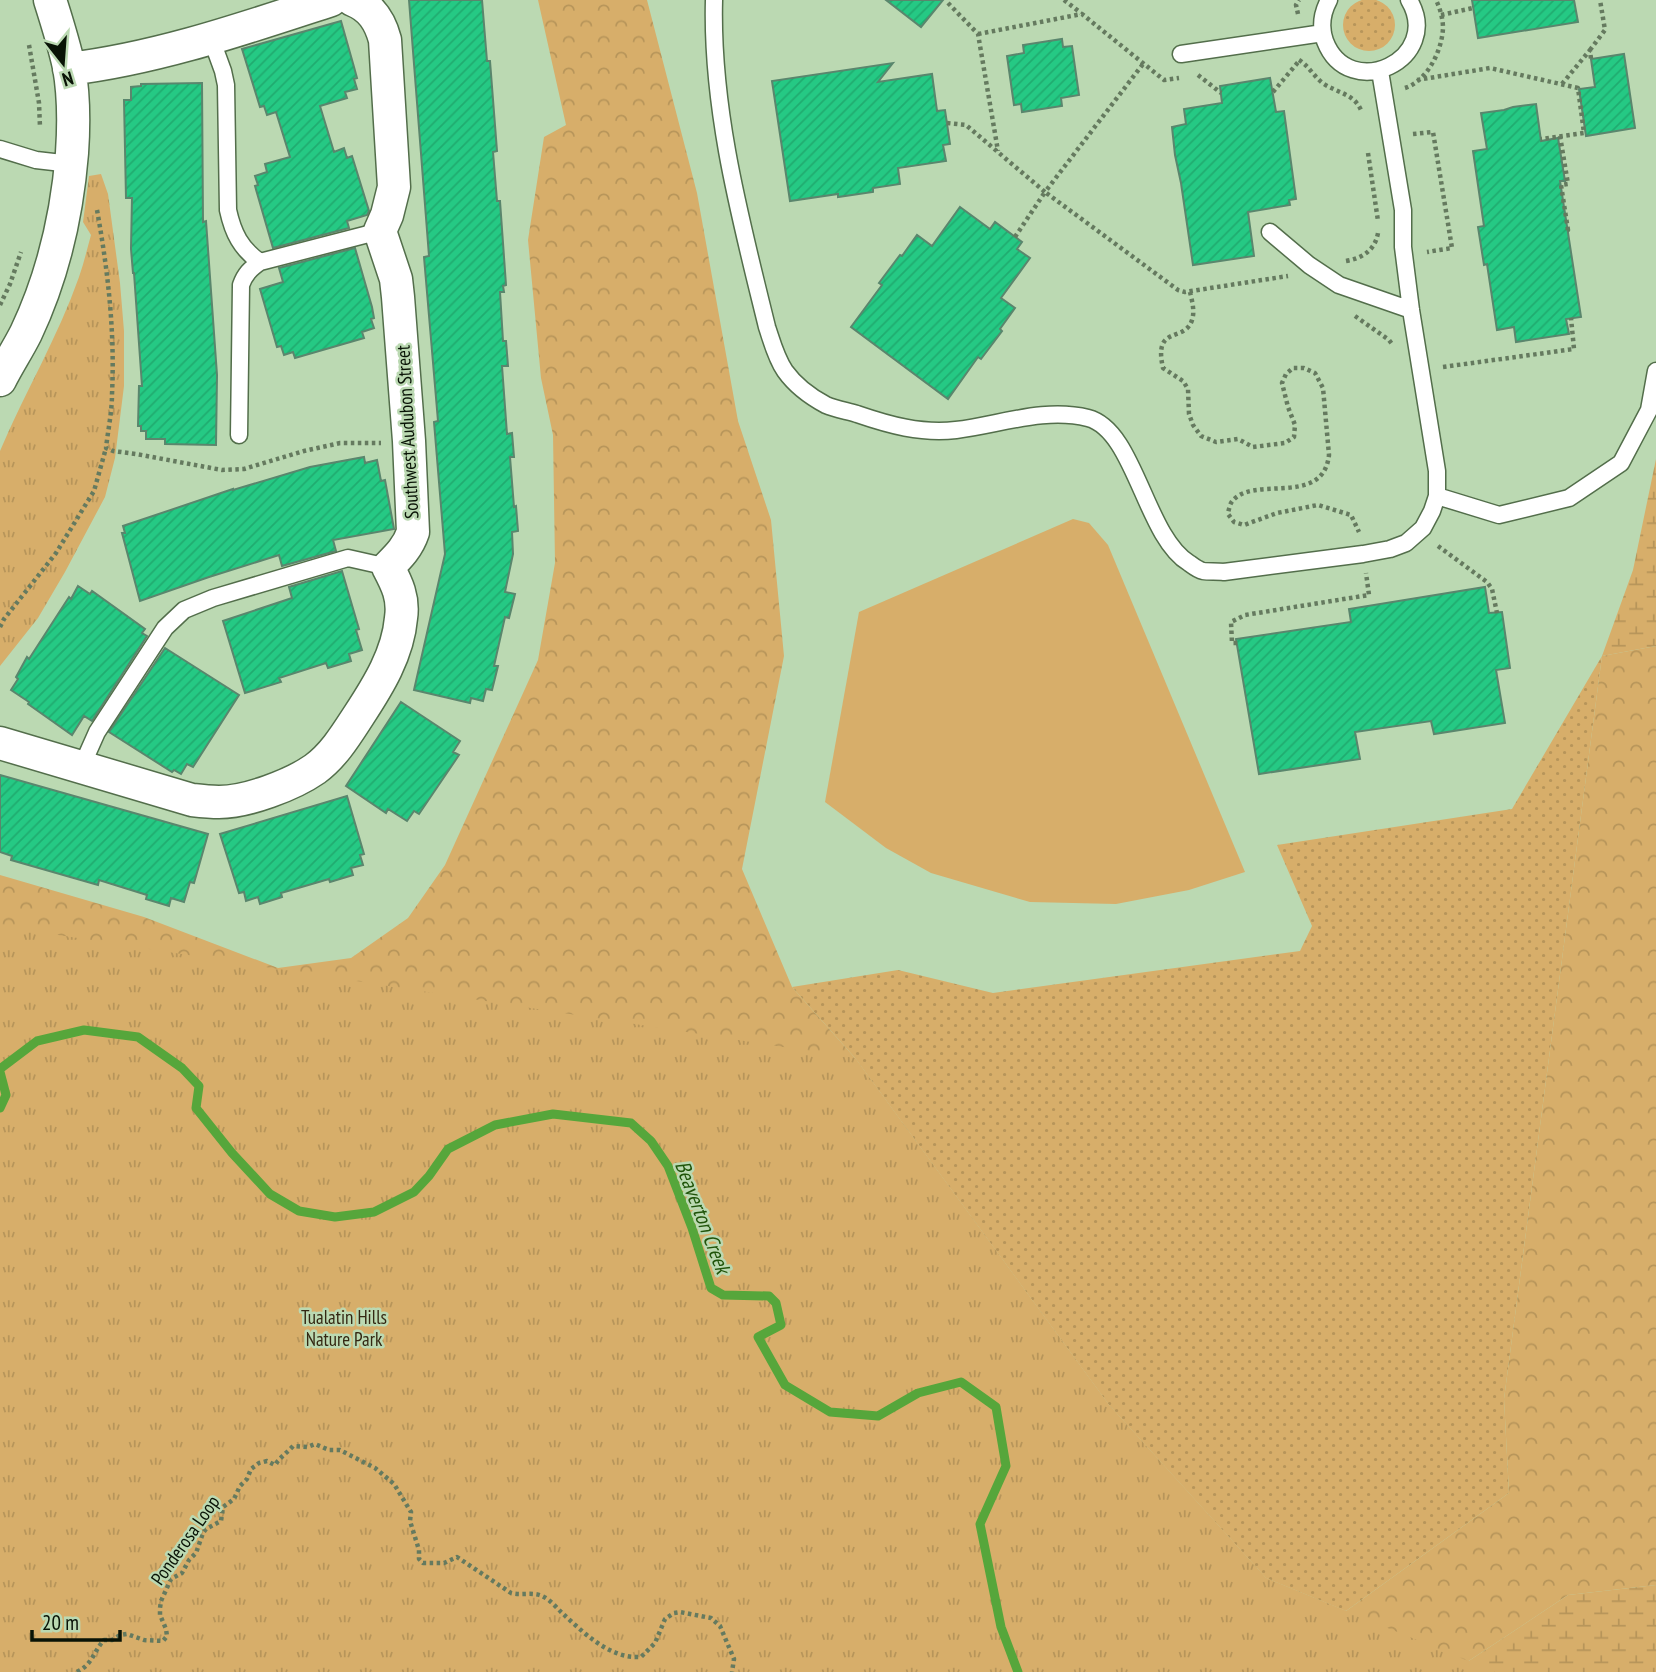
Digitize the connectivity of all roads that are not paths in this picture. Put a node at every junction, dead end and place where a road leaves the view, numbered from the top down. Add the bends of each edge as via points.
1 (50, 0) edge
2 (331, 0) edge
3 (714, 0) edge
4 (1329, 0) edge
5 (1409, 0) edge
6 (360, 1) edge
7 (1323, 33) junction
8 (211, 38) junction
9 (1181, 54) dead end
10 (69, 69) junction
11 (1380, 71) junction
12 (0, 149) edge
13 (71, 164) junction
14 (380, 231) junction
15 (1270, 232) dead end
16 (260, 262) junction
17 (1410, 310) junction
18 (1656, 371) edge
19 (1, 377) edge
20 (239, 435) dead end
21 (1437, 496) junction
22 (388, 567) junction
23 (0, 743) edge
24 (81, 768) junction

1 - 10 street
2 - 8 street
3 - 21 lane via 718,89 748,248 774,349 799,387 826,405 913,430 959,430 1062,414 1090,418 1123,450 1162,533 1182,559 1201,570 1224,572 1390,549 1406,543 1423,528
4 - 7 lane
5 - 11 lane via 1416,26 1411,46 1398,62
6 - 14 street via 381,25 385,40 394,187
7 - 9 lane
7 - 11 lane via 1339,61 1358,71
8 - 10 street
8 - 16 lane via 226,85 231,225 242,246
10 - 13 street
11 - 17 lane via 1403,210 1402,247
12 - 13 lane
13 - 19 street via 53,261 26,333
14 - 16 lane
14 - 22 street, Southwest Audubon Street via 396,279 413,532
15 - 17 lane via 1339,285
16 - 20 lane via 241,285
17 - 21 lane via 1437,471
18 - 21 lane via 1649,410 1621,463 1569,498 1499,515
22 - 24 lane via 348,558 184,610 165,628 97,732
22 - 24 street via 398,586 402,617 389,662 343,740 314,769 255,795 218,802 192,800
23 - 24 street

